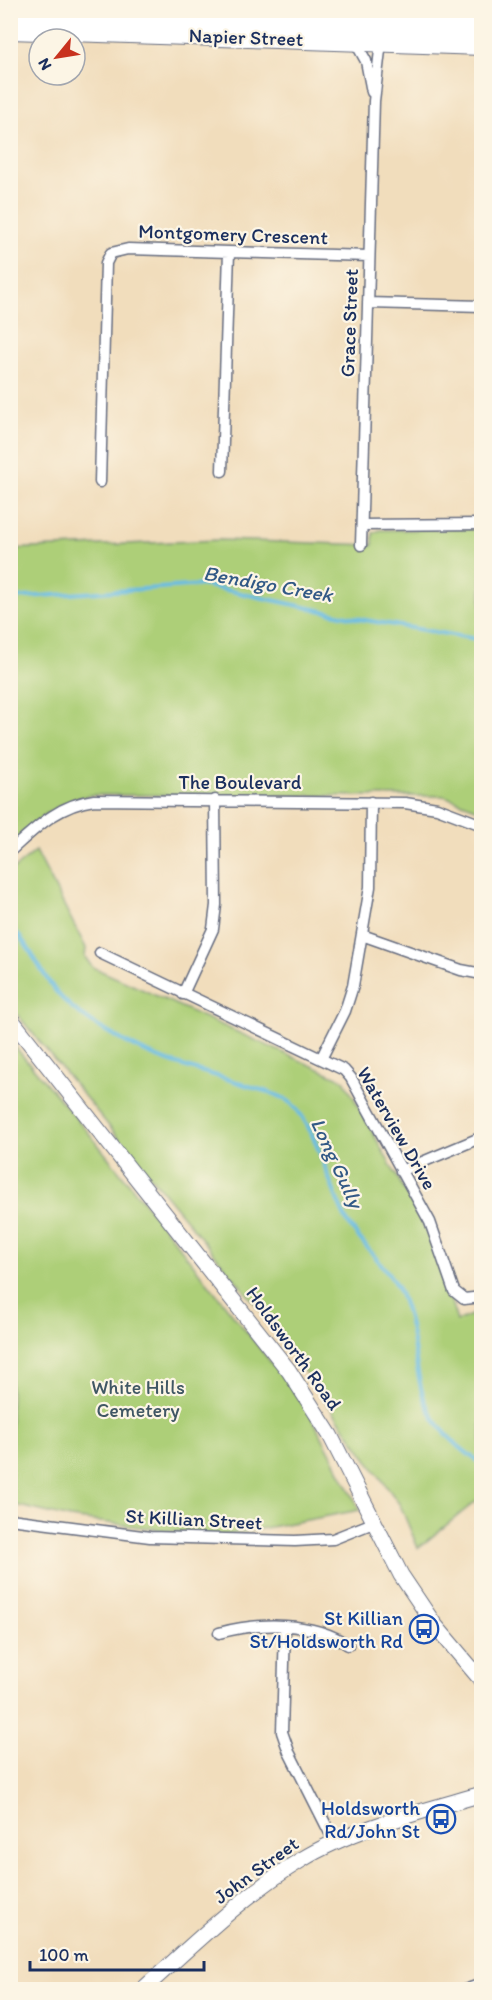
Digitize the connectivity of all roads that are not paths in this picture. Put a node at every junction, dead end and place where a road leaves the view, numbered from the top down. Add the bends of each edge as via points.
1 (10, 12) edge
2 (202, 18) junction
3 (265, 20) junction
4 (355, 25) edge
5 (381, 25) edge
6 (482, 27) edge
7 (10, 29) edge
8 (305, 40) junction
9 (482, 45) edge
10 (374, 101) junction
11 (230, 252) junction
12 (369, 256) junction
13 (368, 303) junction
14 (482, 306) edge
15 (222, 471) dead end
16 (100, 482) dead end
17 (482, 524) edge
18 (362, 525) junction
19 (361, 545) dead end
20 (215, 800) junction
21 (371, 802) junction
22 (482, 825) edge
23 (10, 851) edge
24 (362, 935) junction
25 (100, 953) dead end
26 (482, 974) edge
27 (183, 994) junction
28 (10, 1018) edge
29 (10, 1023) edge
30 (42, 1059) junction
31 (321, 1059) junction
32 (482, 1137) edge
33 (401, 1171) junction
34 (482, 1297) edge
35 (10, 1519) edge
36 (373, 1523) junction
37 (285, 1628) junction
38 (219, 1633) dead end
39 (348, 1645) dead end
40 (482, 1681) edge
41 (482, 1794) edge
42 (335, 1843) junction
43 (482, 1984) edge
44 (142, 1989) edge
45 (465, 1989) edge

1 - 2 highway, Napier Street
2 - 3 highway, Napier Street
2 - 8 highway via 206,28 242,29
3 - 4 highway, Napier Street
3 - 5 highway via 369,32
4 - 5 highway, Napier Street
4 - 8 highway, Napier Street
4 - 10 street, Grace Street
5 - 6 highway, Napier Street
5 - 9 highway, Napier Street
5 - 10 street, Grace Street
7 - 8 highway, Napier Street
10 - 12 street, Grace Street
11 - 12 street, Montgomery Crescent
11 - 15 street
11 - 16 street, Montgomery Crescent via 123,249 108,257
12 - 13 street, Grace Street
13 - 14 street
13 - 18 street, Grace Street
17 - 18 street
18 - 19 street, Grace Street
20 - 21 street, The Boulevard
20 - 23 street, The Boulevard via 84,801 48,818
20 - 27 street via 213,929
21 - 22 street, The Boulevard via 437,808
21 - 24 street via 371,873
24 - 26 street
24 - 31 street via 349,1001
25 - 27 street, Waterview Drive
27 - 31 street, Waterview Drive
28 - 30 main road, Holdsworth Road
29 - 30 main road, Holdsworth Road
30 - 36 main road, Holdsworth Road via 294,1378 330,1435
31 - 33 street, Waterview Drive via 344,1070 351,1078
32 - 33 street
33 - 34 street, Waterview Drive via 437,1239 454,1291 464,1299
35 - 36 street, St Killian Street via 150,1537 296,1541 333,1539
36 - 40 main road, Holdsworth Road via 413,1594
37 - 38 street via 253,1626
37 - 39 street via 321,1631
37 - 42 street via 282,1732
41 - 42 main road, John Street
42 - 44 main road, John Street via 303,1858 260,1888
43 - 45 street

